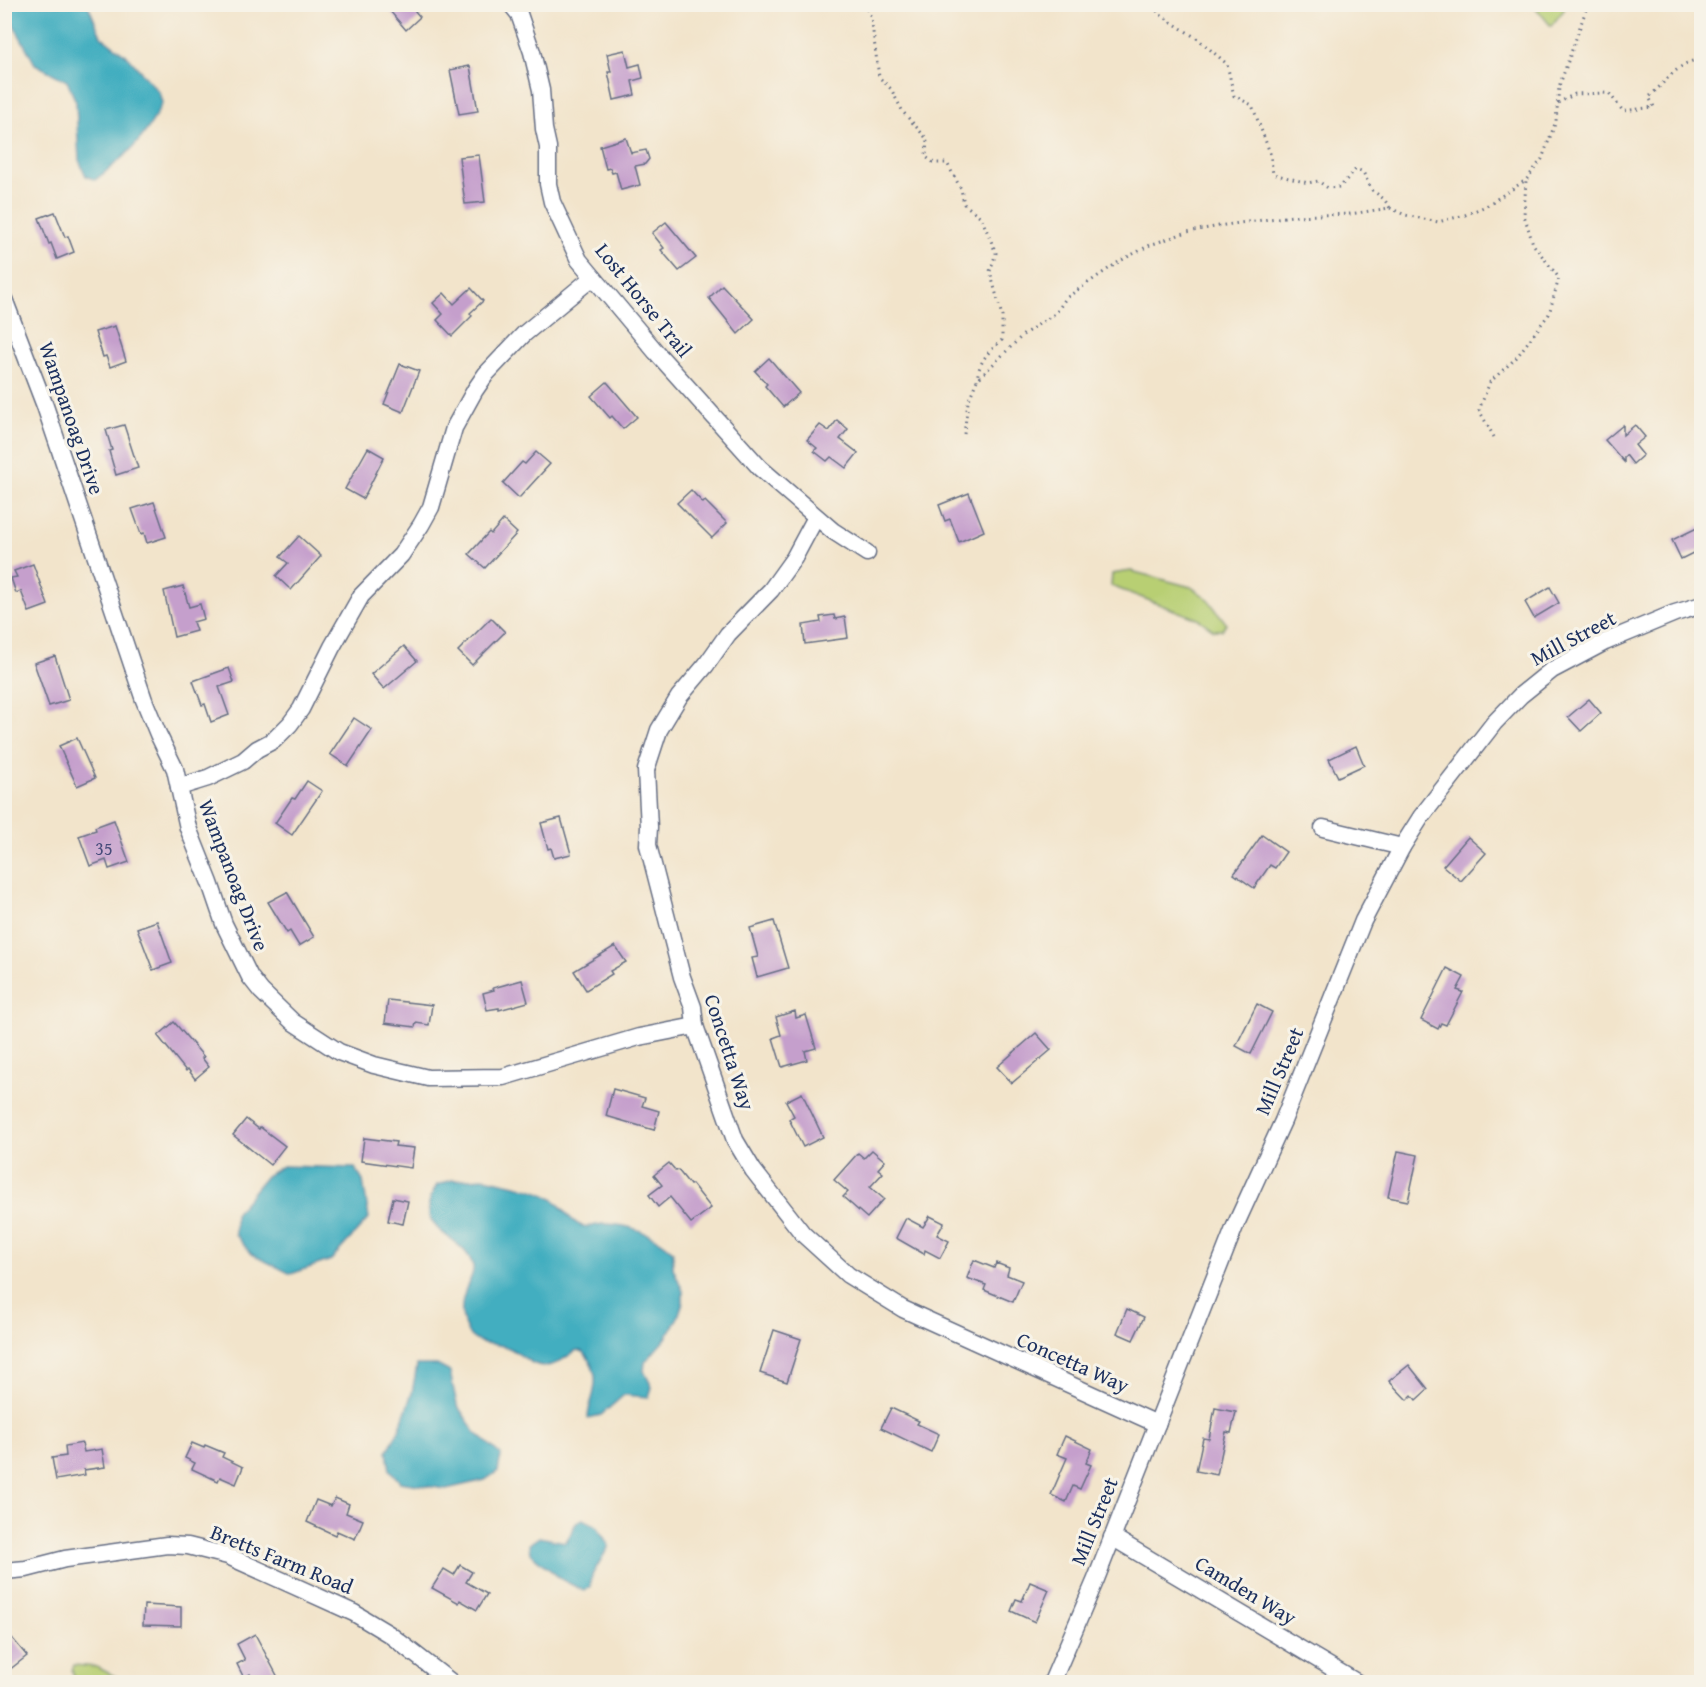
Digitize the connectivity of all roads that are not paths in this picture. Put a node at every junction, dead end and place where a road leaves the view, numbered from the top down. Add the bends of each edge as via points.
1 (511, 4) edge
2 (593, 277) junction
3 (4, 299) edge
4 (816, 517) junction
5 (867, 553) dead end
6 (1701, 605) edge
7 (179, 787) junction
8 (1323, 828) dead end
9 (1402, 847) junction
10 (695, 1026) junction
11 (1157, 1424) junction
12 (1112, 1537) junction
13 (4, 1571) edge
14 (451, 1683) edge
15 (1052, 1683) edge
16 (1356, 1683) edge

1 - 2 street, Lost Horse Trail via 519,14 542,90 552,202 579,260
2 - 4 street, Lost Horse Trail via 760,468
2 - 7 street via 525,334 475,390 454,428 422,525 401,555 361,596 290,724 243,761
3 - 7 street, Wampanoag Drive via 45,406 144,700 175,769
4 - 5 street, Lost Horse Trail
4 - 10 street, Concetta Way via 771,590 728,634 679,696 658,730 646,770 648,845
6 - 9 street, Mill Street via 1605,642 1552,670 1521,695 1494,723
7 - 10 street, Wampanoag Drive via 188,828 224,924 250,977 293,1022 339,1052 428,1078 503,1077 639,1037
8 - 9 street
9 - 11 street, Mill Street via 1363,921
10 - 11 street, Concetta Way via 735,1140 753,1170 803,1234 848,1275 903,1309
11 - 12 street, Mill Street
12 - 15 street, Mill Street
12 - 16 street, Camden Way
13 - 14 street, Bretts Farm Road via 167,1545 228,1556 354,1613

